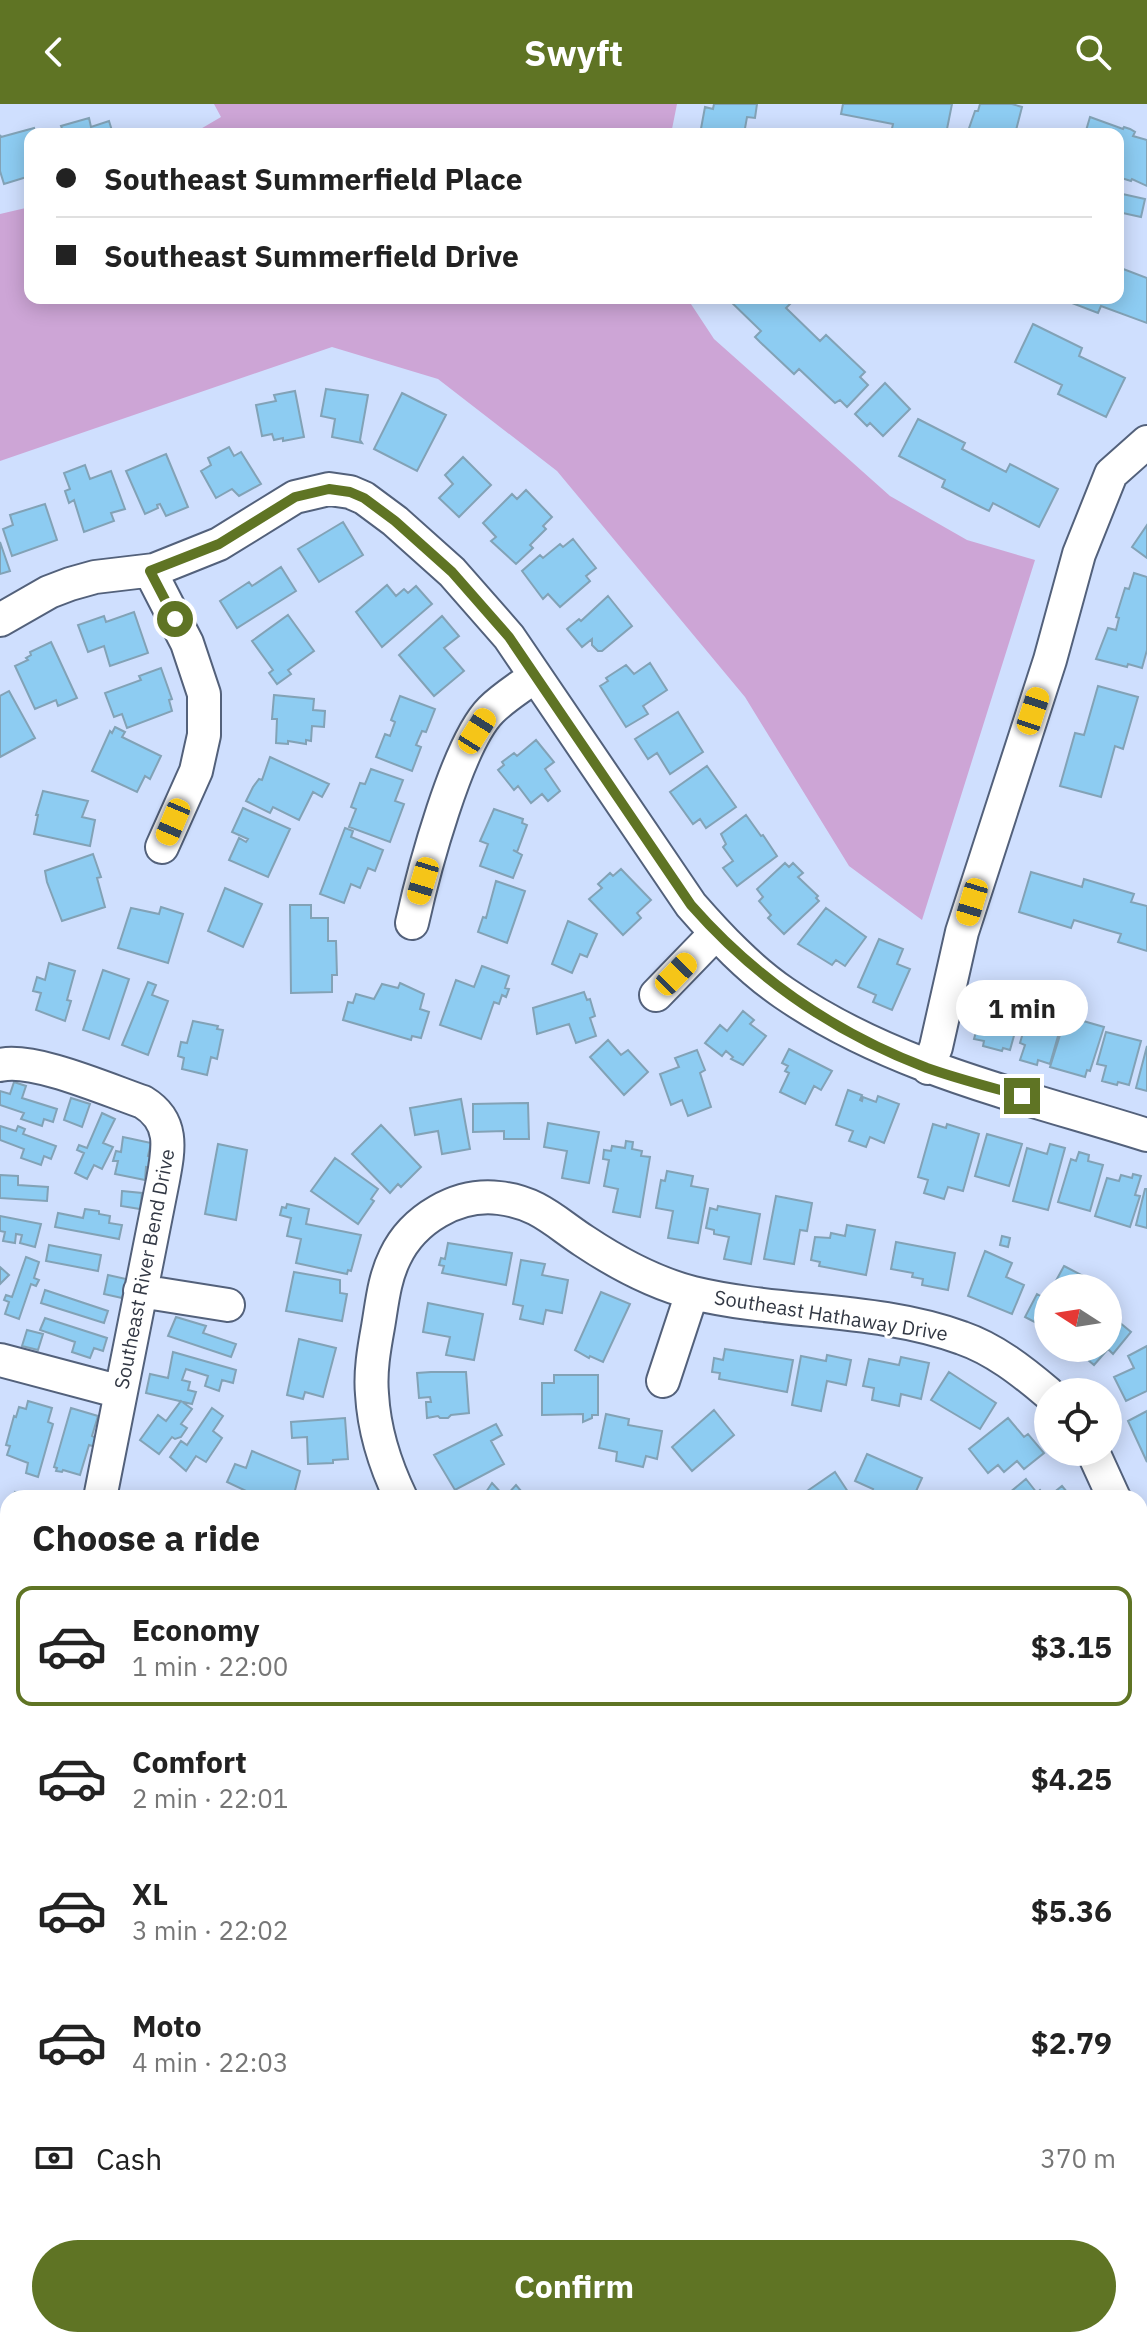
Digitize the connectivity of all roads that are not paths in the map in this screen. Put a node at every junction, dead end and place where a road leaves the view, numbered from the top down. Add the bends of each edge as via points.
1 (1147, 442) edge
2 (150, 571) junction
3 (0, 620) edge
4 (535, 676) junction
5 (162, 847) dead end
6 (412, 923) dead end
7 (716, 933) junction
8 (656, 995) dead end
9 (0, 1065) edge
10 (928, 1068) junction
11 (1147, 1135) edge
12 (140, 1291) junction
13 (692, 1293) junction
14 (228, 1305) dead end
15 (0, 1360) edge
16 (663, 1381) dead end
17 (1034, 1381) edge
18 (121, 1392) junction
19 (1099, 1466) edge
20 (102, 1490) edge
21 (397, 1490) edge
22 (1110, 1490) edge

1 - 10 street via 1111,474 1079,554 962,932
2 - 3 street via 70,584
2 - 4 street via 219,544 295,497 329,489 350,492 395,521 452,572 509,637
2 - 5 street via 187,643 204,694 204,735 196,771
4 - 6 street via 490,710 464,752
4 - 7 street via 691,905
7 - 8 street
7 - 10 street via 782,992 875,1046
9 - 12 street, Southeast River Bend Drive via 21,1063 143,1102 164,1121 169,1145
10 - 11 street
12 - 14 street
12 - 18 street, Southeast River Bend Drive
13 - 16 street, Southeast Hathaway Drive
13 - 17 street, Southeast Hathaway Drive via 924,1327 987,1349
13 - 21 street, Southeast Hathaway Drive via 613,1259 527,1204 499,1198 443,1208 403,1243 383,1292 371,1382 377,1432
15 - 18 street
18 - 20 street, Southeast River Bend Drive
19 - 22 street

